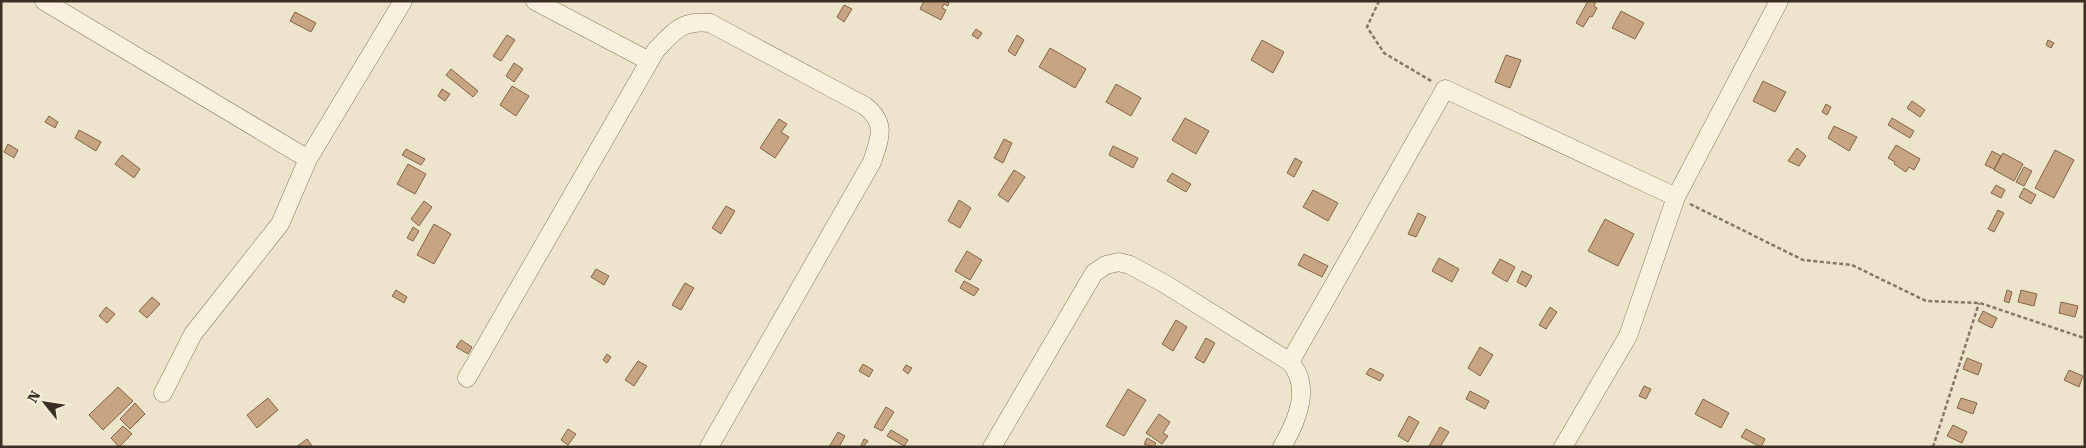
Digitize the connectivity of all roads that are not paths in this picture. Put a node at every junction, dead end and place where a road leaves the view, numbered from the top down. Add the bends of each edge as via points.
1 (44, 1) edge
2 (403, 1) edge
3 (535, 1) edge
4 (1779, 1) edge
5 (649, 61) junction
6 (308, 159) junction
7 (1676, 197) junction
8 (1290, 362) junction
9 (467, 378) dead end
10 (163, 393) dead end
11 (709, 447) edge
12 (992, 447) edge
13 (1282, 447) edge
14 (1562, 447) edge

1 - 6 street
2 - 6 street
3 - 5 street
4 - 7 street
5 - 9 street
5 - 11 street via 669,36 684,25 695,21 710,23 865,106 876,114 880,125 872,162
6 - 10 street via 280,224 194,334
7 - 8 street via 1445,89
7 - 14 street via 1628,336
8 - 12 street via 1142,270 1120,262 1106,265 1094,273
8 - 13 street via 1298,370 1302,384 1299,411

